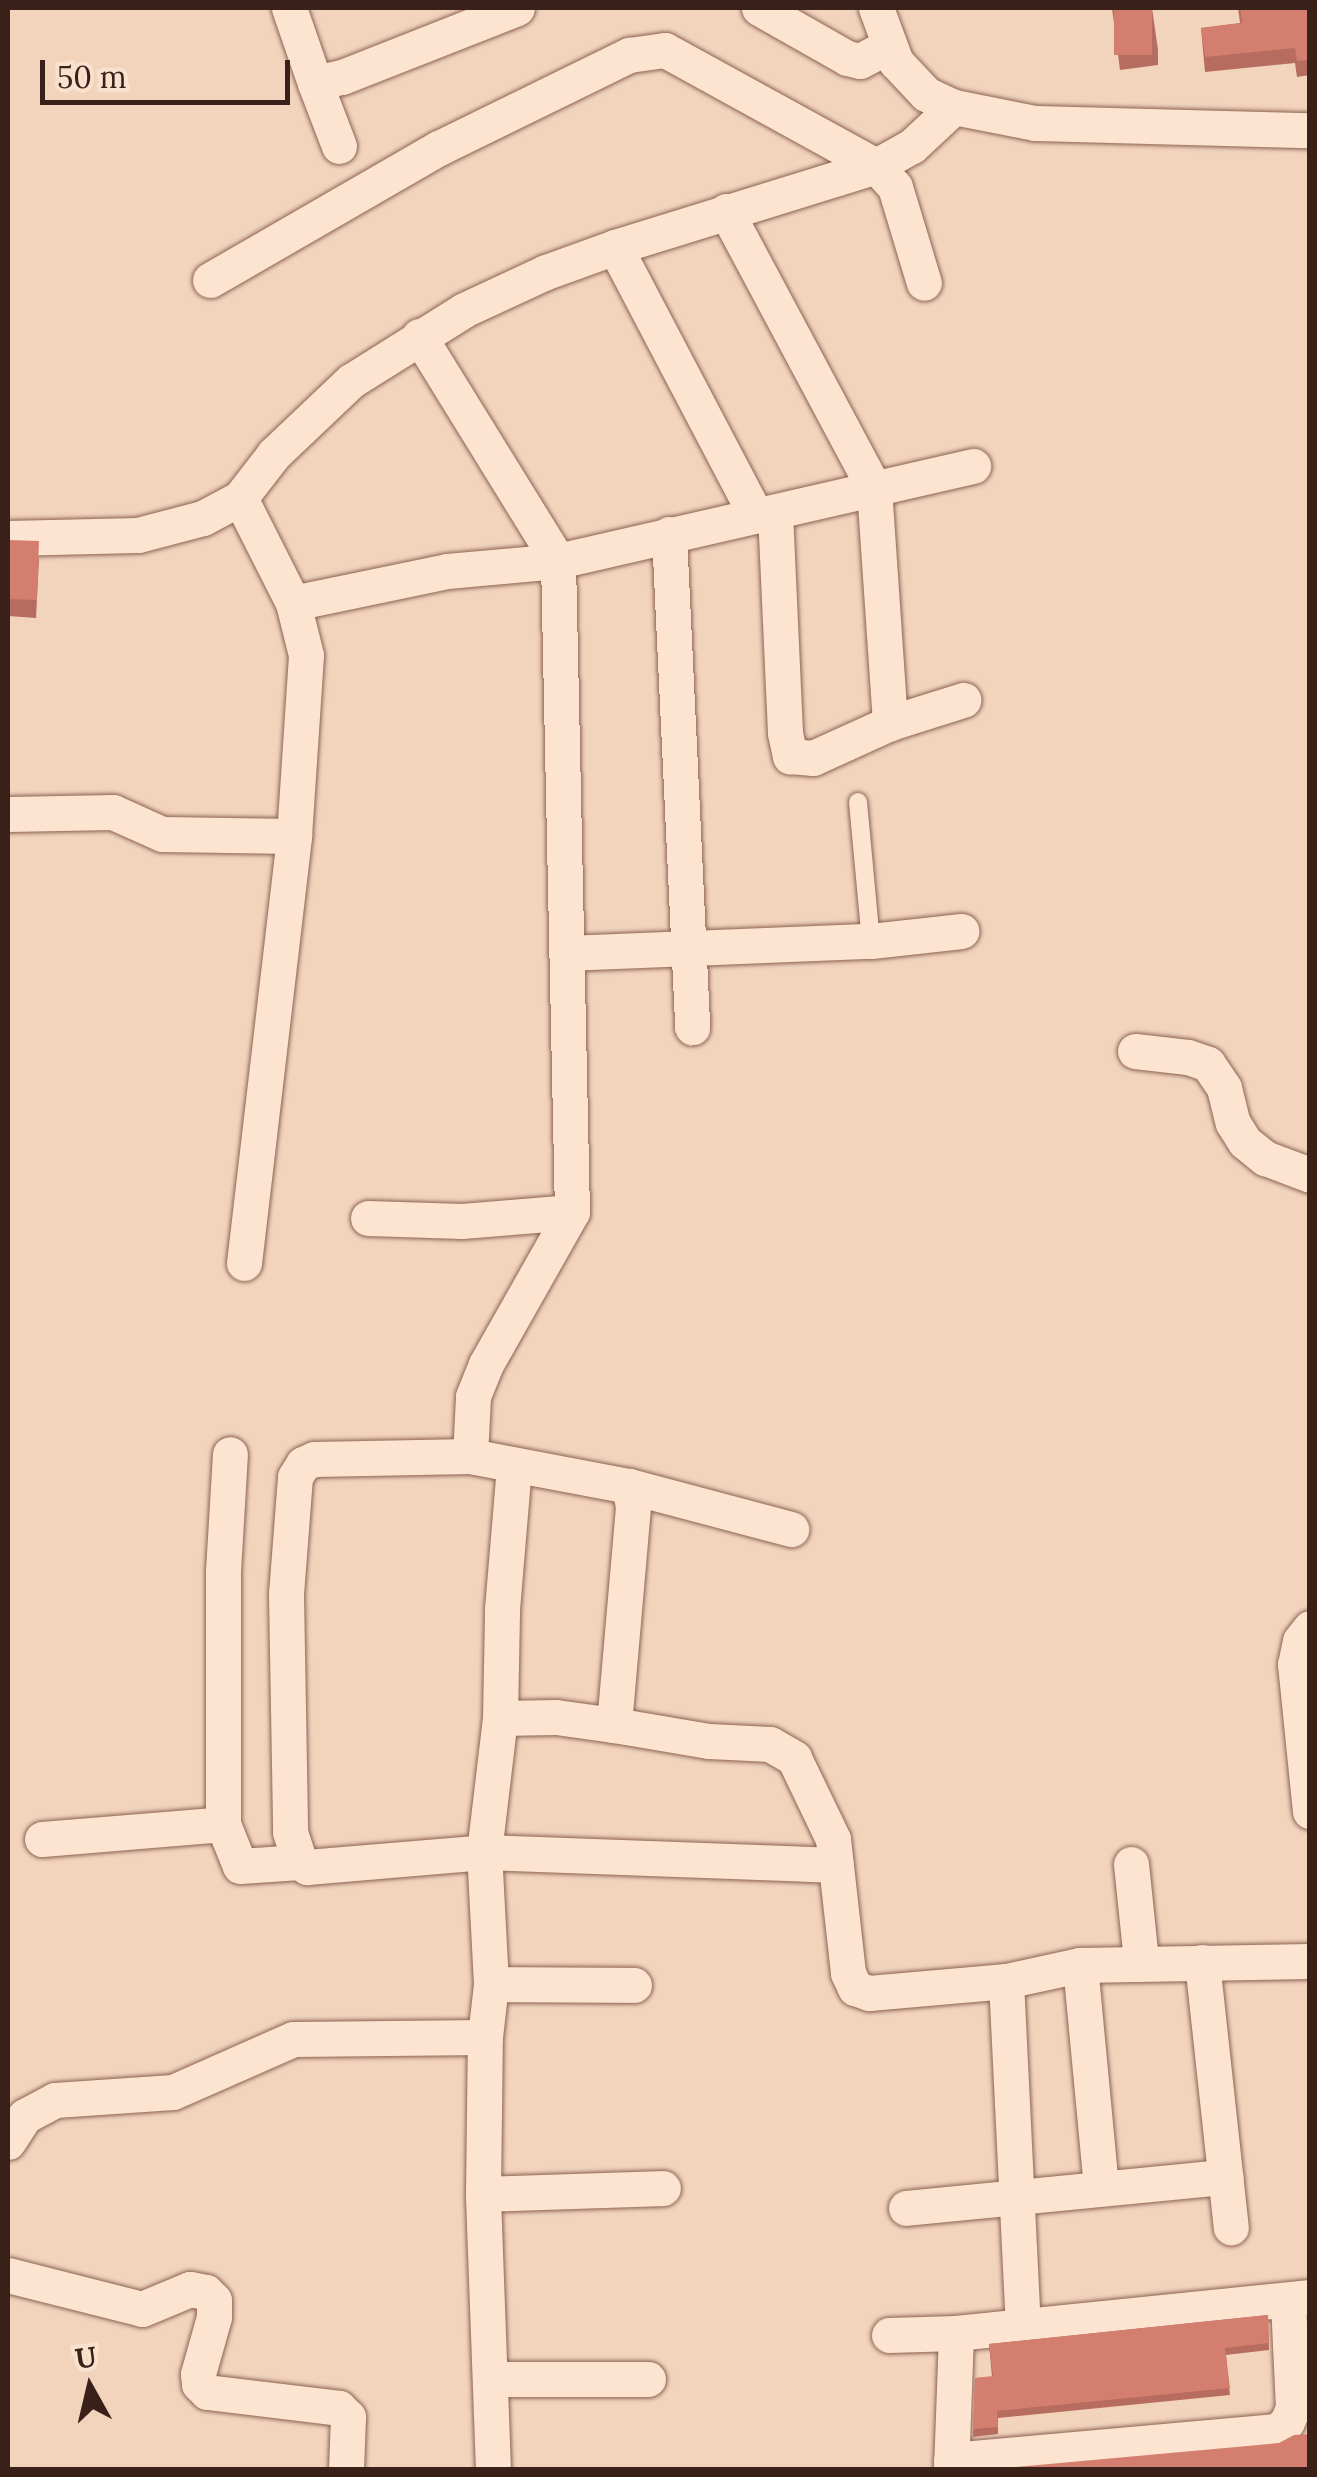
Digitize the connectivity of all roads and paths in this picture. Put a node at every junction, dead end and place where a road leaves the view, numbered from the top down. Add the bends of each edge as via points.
1 (289, 8) edge
2 (517, 8) edge
3 (759, 8) edge
4 (876, 8) edge
5 (888, 46) junction
6 (315, 83) junction
7 (954, 108) junction
8 (1310, 130) edge
9 (339, 146) dead end
10 (876, 166) junction
11 (726, 211) junction
12 (615, 247) junction
13 (210, 280) dead end
14 (924, 283) dead end
15 (418, 336) junction
16 (973, 466) dead end
17 (874, 488) junction
18 (240, 498) junction
19 (766, 513) junction
20 (670, 534) junction
21 (8, 538) edge
22 (558, 561) junction
23 (293, 603) junction
24 (962, 700) dead end
25 (890, 723) junction
26 (858, 802) dead end
27 (8, 814) edge
28 (294, 836) junction
29 (960, 932) dead end
30 (871, 941) junction
31 (687, 950) junction
32 (566, 953) junction
33 (692, 1027) dead end
34 (1135, 1052) dead end
35 (1310, 1175) edge
36 (572, 1212) junction
37 (368, 1218) dead end
38 (244, 1263) dead end
39 (230, 1454) dead end
40 (470, 1456) junction
41 (514, 1465) junction
42 (628, 1486) junction
43 (791, 1529) dead end
44 (1310, 1628) edge
45 (500, 1718) junction
46 (614, 1725) junction
47 (1310, 1811) edge
48 (224, 1824) junction
49 (42, 1838) dead end
50 (484, 1852) junction
51 (300, 1862) junction
52 (1131, 1864) dead end
53 (836, 1866) junction
54 (1141, 1961) junction
55 (1310, 1961) edge
56 (1202, 1962) junction
57 (1080, 1964) junction
58 (1006, 1981) junction
59 (491, 1984) junction
60 (634, 1985) dead end
61 (485, 2037) junction
62 (8, 2142) edge
63 (1225, 2177) junction
64 (1101, 2187) junction
65 (663, 2188) dead end
66 (483, 2194) junction
67 (1017, 2197) junction
68 (906, 2208) dead end
69 (1230, 2228) dead end
70 (8, 2275) edge
71 (1299, 2300) edge
72 (1023, 2324) junction
73 (956, 2333) junction
74 (889, 2336) dead end
75 (492, 2379) junction
76 (648, 2380) dead end
77 (951, 2465) edge
78 (346, 2470) edge
79 (493, 2470) edge

1 - 6 street
2 - 6 street
3 - 5 street via 847,58 860,61
4 - 5 street
5 - 7 street via 912,82
6 - 9 street
7 - 8 street via 1036,123
7 - 10 street via 912,146
10 - 11 street
10 - 13 street via 665,50 652,50 440,148
10 - 14 street via 896,187
11 - 12 street
11 - 17 street
12 - 15 street via 546,272
12 - 19 street
15 - 18 street via 351,381 274,454
15 - 22 street
16 - 17 street
17 - 19 street
17 - 25 street
18 - 21 street via 203,518 138,534
18 - 23 street
19 - 20 street
19 - 25 street via 790,756 813,758
20 - 22 street
20 - 31 street
22 - 23 street via 447,571
22 - 32 street
23 - 28 street via 306,656
24 - 25 street
26 - 30 lane
27 - 28 street via 114,812 162,834
28 - 38 street
29 - 30 street
30 - 31 street
31 - 32 street
31 - 33 street
32 - 36 street
34 - 35 street via 1208,1064 1246,1142 1266,1158
36 - 37 street via 462,1221
36 - 40 street via 472,1397
39 - 48 street
40 - 41 street
40 - 51 street via 314,1459 295,1477 286,1634 290,1832
41 - 42 street
41 - 45 street
42 - 43 street
42 - 46 street via 633,1507
44 - 47 street via 1296,1664
45 - 46 street
45 - 50 street
46 - 53 street via 788,1751 805,1773 833,1839
48 - 49 street
48 - 51 street via 240,1866
50 - 51 street via 307,1867
50 - 53 street
50 - 59 street
52 - 54 street
53 - 58 street via 855,1988 888,1992
54 - 56 street
54 - 57 street
55 - 56 street
56 - 63 street
57 - 58 street
57 - 64 street
58 - 67 street
59 - 60 street
59 - 61 street
61 - 62 street via 293,2038 172,2092 55,2100 25,2116
61 - 66 street
63 - 64 street
63 - 69 street
64 - 67 street
65 - 66 street
66 - 75 street
67 - 68 street
67 - 72 street
70 - 78 street via 142,2309 190,2289 206,2292 214,2300 214,2317 199,2384 208,2392 339,2408 348,2416
71 - 72 street
71 - 77 street via 1293,2408 1277,2431
72 - 73 street
73 - 74 street
73 - 77 street
75 - 76 street
75 - 79 street

